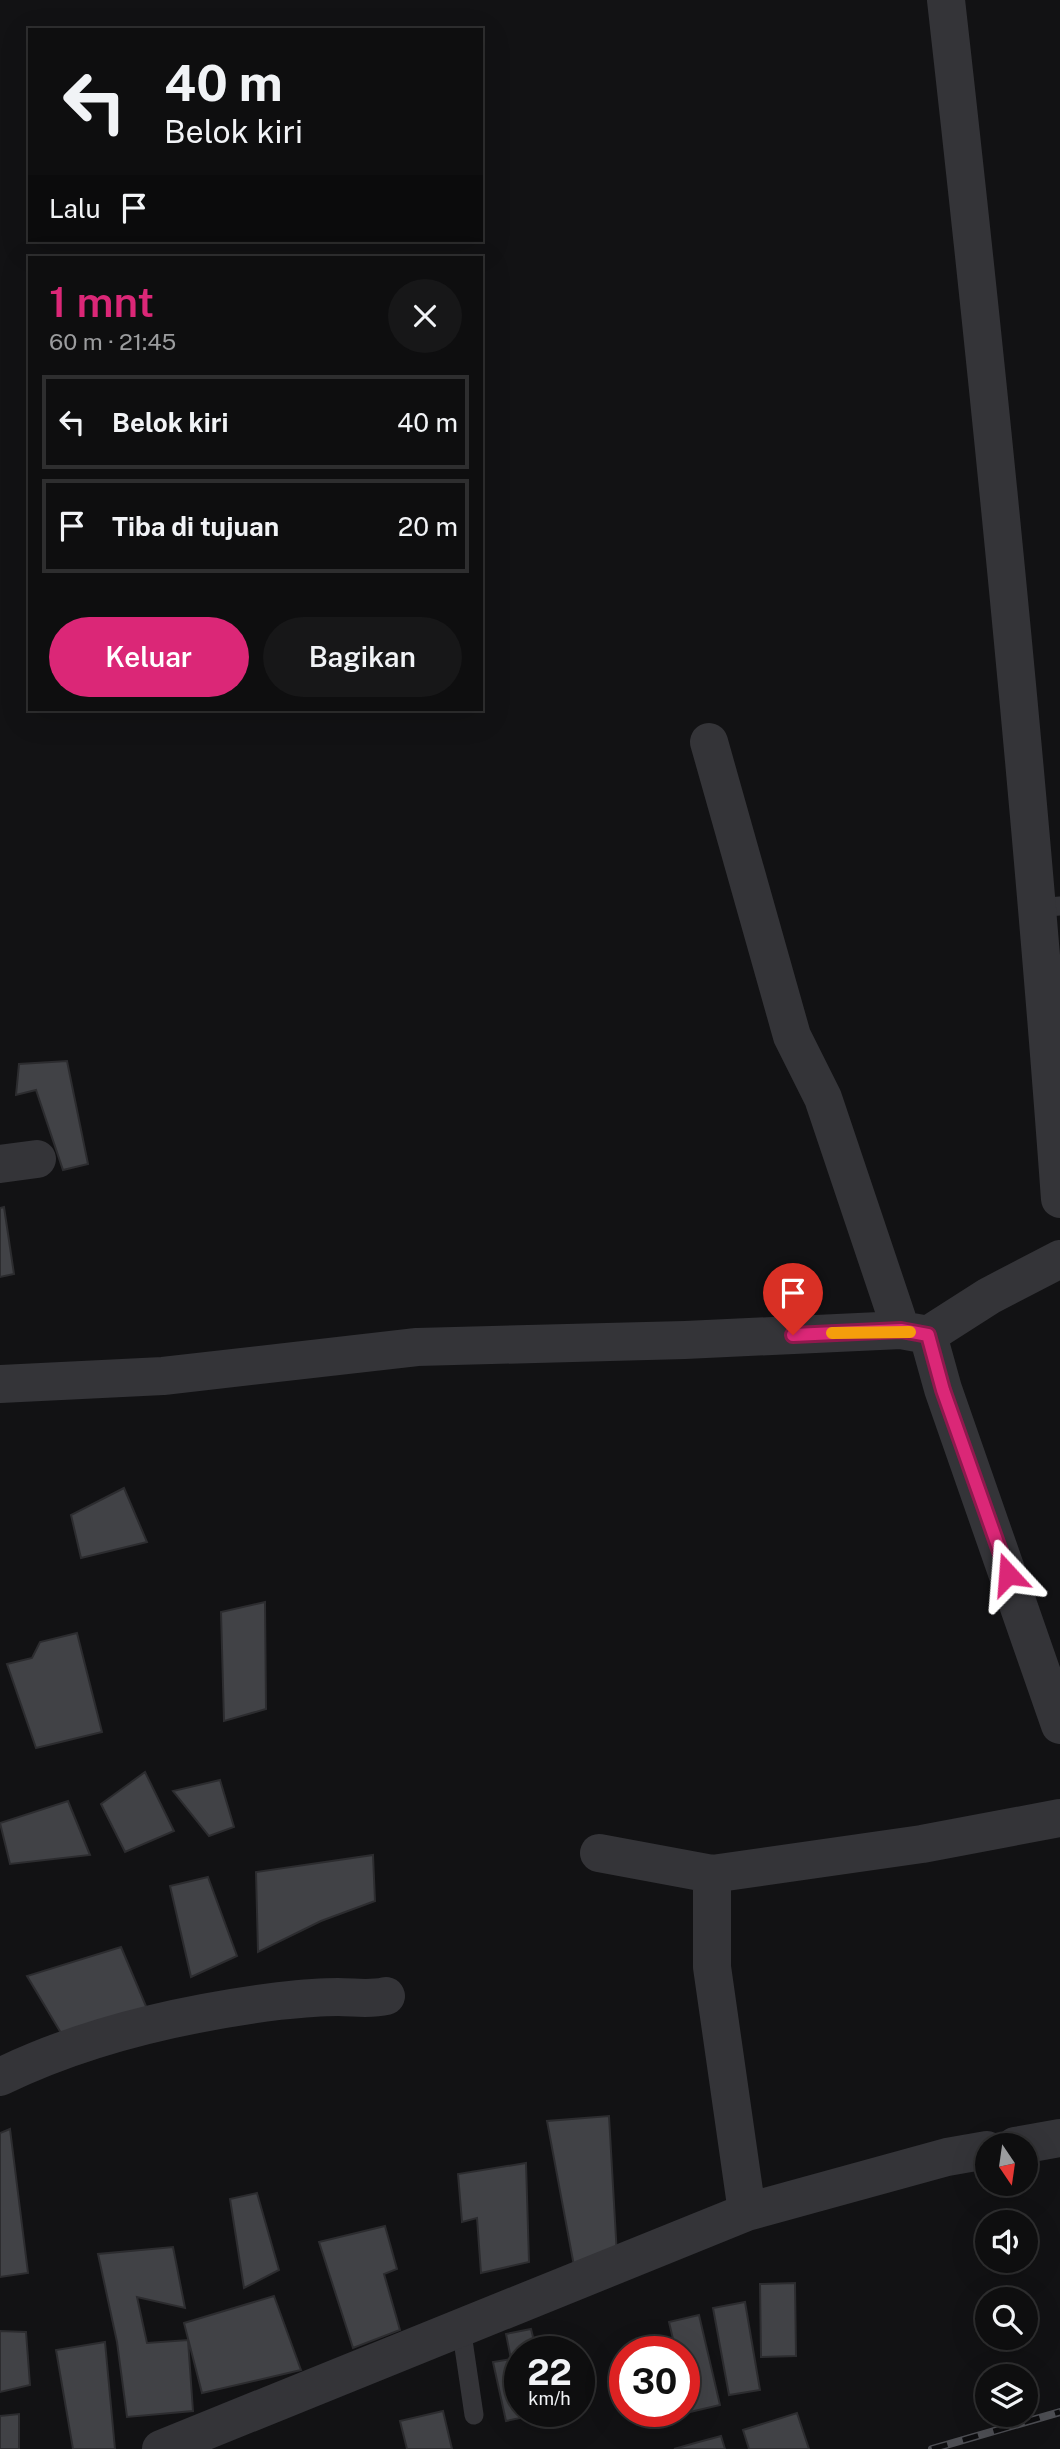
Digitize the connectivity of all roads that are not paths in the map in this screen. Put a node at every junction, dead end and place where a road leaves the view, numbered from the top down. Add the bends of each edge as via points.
1 (946, 0) edge
2 (709, 742) dead end
3 (1049, 907) edge
4 (1060, 1199) edge
5 (1060, 1259) edge
6 (915, 1332) junction
7 (0, 1384) edge
8 (1060, 1726) edge
9 (1060, 1818) edge
10 (599, 1853) dead end
11 (712, 1874) junction
12 (386, 1996) dead end
13 (0, 2077) edge
14 (1060, 2138) edge
15 (1038, 2142) edge
16 (975, 2152) edge
17 (747, 2212) junction
18 (461, 2327) junction
19 (474, 2415) dead end
20 (161, 2449) edge

1 - 3 street via 1015,646
2 - 6 street via 792,1036 823,1098
3 - 4 street
5 - 6 street
6 - 7 street via 417,1347 163,1376
6 - 8 street via 943,1390
9 - 11 street via 922,1844
10 - 11 street
11 - 17 street via 712,1967
12 - 13 street via 279,2001 177,2019 75,2046
14 - 15 street
16 - 17 street
17 - 18 street
18 - 19 lane
18 - 20 street

